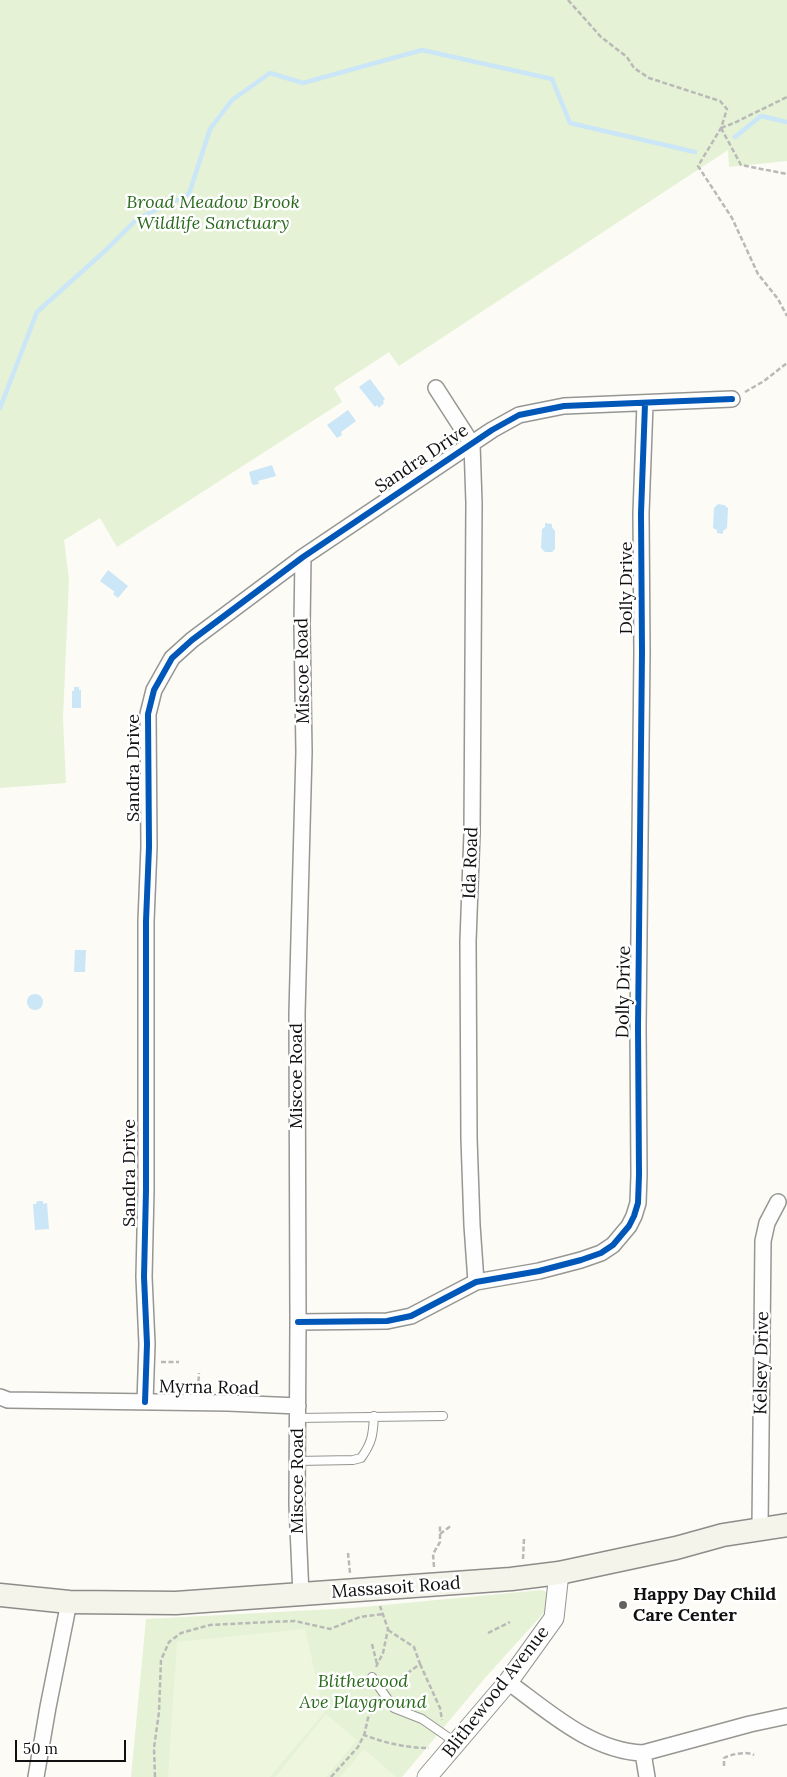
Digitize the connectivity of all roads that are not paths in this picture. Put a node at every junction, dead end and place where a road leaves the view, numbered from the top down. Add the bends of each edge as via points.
1 (436, 388) dead end
2 (732, 399) road end
3 (645, 404) junction
4 (472, 444) junction
5 (303, 557) junction
6 (778, 1202) dead end
7 (476, 1282) junction
8 (298, 1322) junction
9 (0, 1397) edge
10 (145, 1402) junction
11 (298, 1412) junction
12 (374, 1416) junction
13 (443, 1416) dead end
14 (298, 1461) junction
15 (787, 1525) edge
16 (760, 1528) junction
17 (558, 1574) junction
18 (301, 1595) junction
19 (0, 1596) edge
20 (69, 1602) junction
21 (372, 1677) road end
22 (508, 1682) junction
23 (787, 1716) edge
24 (451, 1739) junction
25 (643, 1753) junction
26 (36, 1777) edge
27 (427, 1777) edge
28 (647, 1777) edge

1 - 4 street
2 - 3 street, Sandra Drive
3 - 4 street, Sandra Drive via 546,409 519,416
3 - 7 street, Dolly Drive via 641,513 638,1203 629,1226 602,1253 539,1271
4 - 5 street, Sandra Drive
4 - 7 street, Ida Road via 472,825 468,941 469,1138
5 - 8 street, Miscoe Road via 304,752 296,1023
5 - 10 street, Sandra Drive via 172,658 154,690 148,714
6 - 16 street, Kelsey Drive via 763,1241
7 - 8 street, Dolly Drive via 411,1316 387,1321
8 - 11 street, Miscoe Road
9 - 10 street, Myrna Road via 8,1400
10 - 11 street, Myrna Road
11 - 12 lane
11 - 14 street, Miscoe Road
12 - 13 lane
12 - 14 lane via 373,1437 360,1458
14 - 18 street, Miscoe Road
15 - 16 main road, Massasoit Road
16 - 17 main road, Massasoit Road
17 - 18 main road, Massasoit Road
17 - 22 street, Blithewood Avenue via 554,1618
18 - 20 main road, Massasoit Road via 176,1603
19 - 20 main road, Massasoit Road
20 - 26 street
21 - 24 lane via 394,1708 422,1720
22 - 24 street, Blithewood Avenue
22 - 25 street via 589,1737 617,1750
23 - 25 street
24 - 27 street, Blithewood Avenue
25 - 28 street

